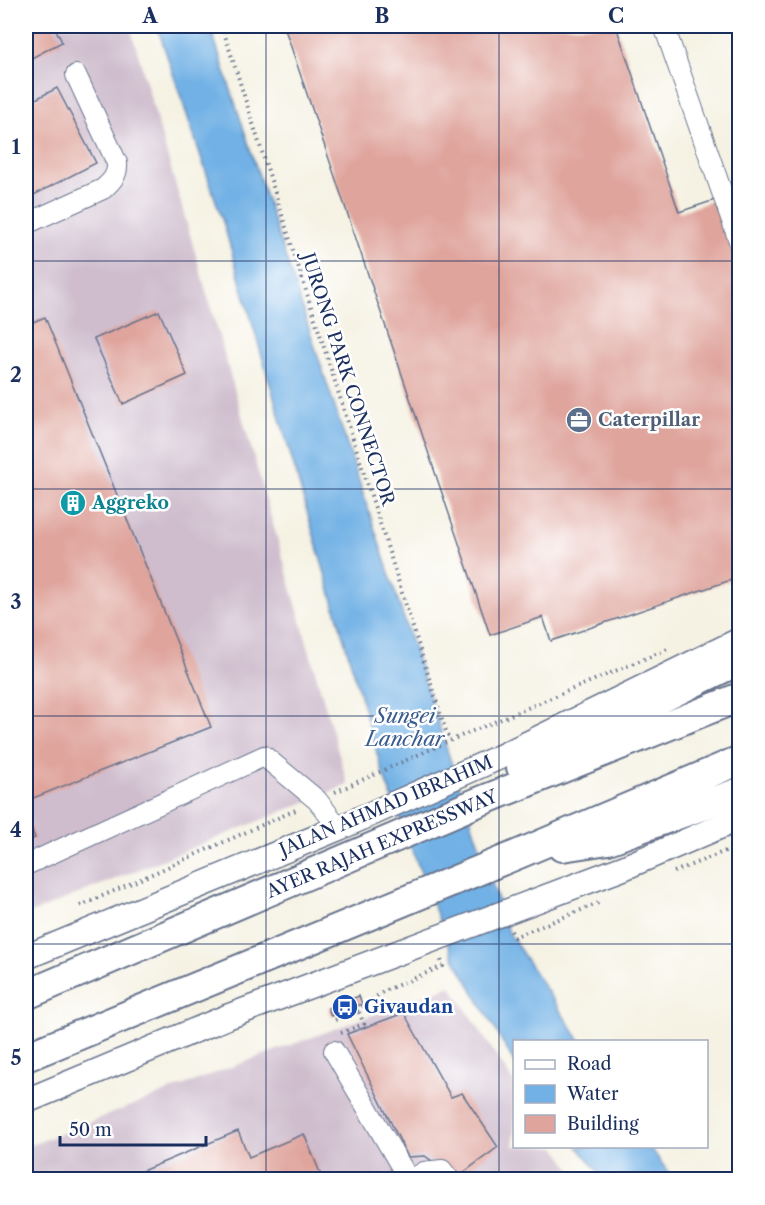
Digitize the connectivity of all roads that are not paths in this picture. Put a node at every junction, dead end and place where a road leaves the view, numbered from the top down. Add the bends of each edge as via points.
1 (664, 26) edge
2 (76, 75) dead end
3 (26, 224) edge
4 (740, 244) edge
5 (740, 640) edge
6 (740, 660) edge
7 (740, 697) edge
8 (740, 760) edge
9 (740, 792) edge
10 (476, 803) junction
11 (740, 818) edge
12 (339, 828) junction
13 (521, 853) junction
14 (26, 865) edge
15 (26, 957) edge
16 (26, 995) edge
17 (336, 1043) road end
18 (26, 1057) edge
19 (26, 1101) edge
20 (410, 1179) edge
21 (450, 1179) edge

1 - 4 lane
2 - 3 lane via 118,171 102,189
5 - 12 main road, JALAN AHMAD IBRAHIM via 502,756
6 - 10 highway via 504,775 492,782
7 - 10 highway, AYER RAJAH EXPRESSWAY
8 - 13 highway
9 - 13 highway via 608,840
10 - 16 highway, AYER RAJAH EXPRESSWAY
11 - 19 main road via 623,868 227,1017
12 - 14 lane via 317,800 264,756
12 - 15 main road, JALAN AHMAD IBRAHIM
13 - 18 highway
17 - 20 lane
20 - 21 lane via 433,1170 442,1170

